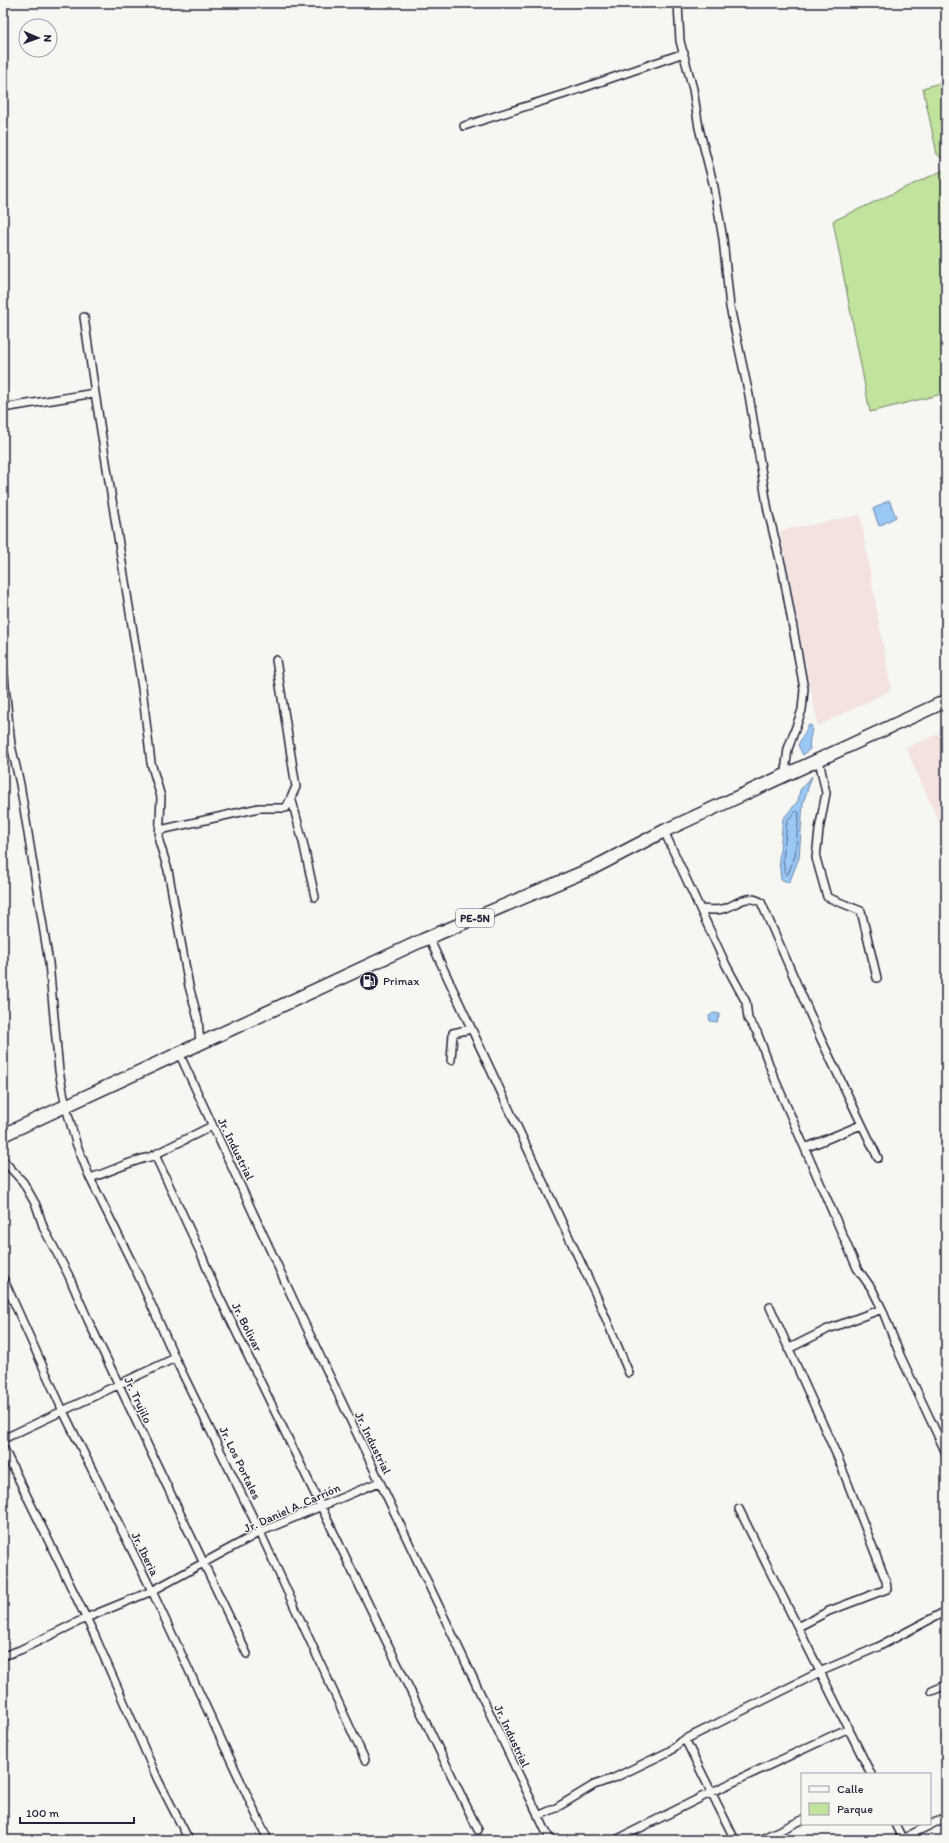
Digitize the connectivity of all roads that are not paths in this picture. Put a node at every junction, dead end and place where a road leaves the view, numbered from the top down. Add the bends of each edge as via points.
1 (678, 3) edge
2 (684, 54) junction
3 (464, 126) dead end
4 (84, 317) dead end
5 (95, 393) junction
6 (3, 408) edge
7 (276, 660) dead end
8 (3, 666) edge
9 (946, 701) edge
10 (819, 760) junction
11 (787, 774) junction
12 (291, 797) junction
13 (160, 830) junction
14 (664, 831) junction
15 (315, 897) dead end
16 (700, 909) junction
17 (429, 938) junction
18 (877, 978) dead end
19 (472, 1029) junction
20 (200, 1044) junction
21 (180, 1054) junction
22 (451, 1060) dead end
23 (66, 1107) junction
24 (862, 1125) junction
25 (212, 1126) junction
26 (3, 1135) edge
27 (805, 1148) junction
28 (155, 1155) junction
29 (878, 1158) dead end
30 (3, 1160) edge
31 (90, 1178) junction
32 (3, 1278) edge
33 (770, 1307) dead end
34 (882, 1309) junction
35 (788, 1349) junction
36 (175, 1358) junction
37 (629, 1373) dead end
38 (119, 1385) junction
39 (63, 1411) junction
40 (3, 1438) edge
41 (3, 1446) edge
42 (946, 1453) edge
43 (379, 1482) junction
44 (320, 1507) junction
45 (739, 1509) dead end
46 (260, 1532) junction
47 (204, 1563) junction
48 (152, 1591) junction
49 (946, 1611) edge
50 (86, 1618) junction
51 (798, 1628) junction
52 (247, 1654) dead end
53 (3, 1656) edge
54 (821, 1672) junction
55 (946, 1685) edge
56 (932, 1691) dead end
57 (849, 1728) junction
58 (685, 1739) junction
59 (365, 1760) dead end
60 (871, 1773) edge
61 (712, 1792) junction
62 (538, 1816) junction
63 (946, 1816) edge
64 (801, 1820) edge
65 (931, 1824) edge
66 (895, 1825) edge
67 (929, 1825) edge
68 (478, 1830) dead end
69 (902, 1839) edge
70 (189, 1840) edge
71 (268, 1840) edge
72 (550, 1840) edge
73 (616, 1840) edge
74 (735, 1840) edge
75 (759, 1840) edge

1 - 2 street via 680,41
2 - 3 street
2 - 11 street via 714,187 723,239 730,307 804,689 802,710 788,749
4 - 5 street
5 - 6 street
5 - 13 street via 121,548 151,763 160,797
7 - 12 street via 296,786
8 - 23 street, Jr. Los Portales via 11,745 20,784 49,963 59,1071
9 - 10 highway, PE-5N
10 - 11 highway, PE-5N
10 - 18 street via 826,794 816,858 828,896 861,910
11 - 14 highway, PE-5N
12 - 13 street via 286,808 259,808
12 - 15 street
13 - 20 street via 159,841 168,870 189,986 198,1019
14 - 16 street
14 - 17 highway, PE-5N via 580,874
16 - 24 street via 724,909 754,898 761,902 795,982
16 - 27 street via 746,1002 748,1019 757,1032
17 - 19 street
17 - 20 highway, PE-5N
19 - 22 street via 452,1031
19 - 37 street via 596,1295
20 - 21 highway, PE-5N
21 - 23 highway, PE-5N
21 - 25 street, Jr. Industrial
23 - 26 highway, PE-5N
23 - 31 street, Jr. Los Portales via 76,1143
24 - 27 street
24 - 29 street
25 - 28 street
25 - 43 street, Jr. Industrial via 217,1131 292,1299
27 - 34 street via 857,1268
28 - 31 street
28 - 44 street, Jr. Bolivar via 215,1288
30 - 38 street, Jr. Trujilo via 23,1182 36,1205 44,1228
31 - 36 street, Jr. Los Portales via 140,1277
32 - 39 street, Jr. Iberia
33 - 35 street
34 - 35 street via 828,1329
34 - 42 street via 900,1355
35 - 51 street via 838,1458 871,1539 887,1588 828,1611
36 - 38 street
36 - 46 street, Jr. Los Portales
38 - 39 street
38 - 47 street, Jr. Trujilo
39 - 40 street
39 - 48 street, Jr. Iberia
41 - 50 street
43 - 44 street, Jr. Daniel A. Carrión
43 - 62 street, Jr. Industrial
44 - 46 street, Jr. Daniel A. Carrión
44 - 68 street, Jr. Bolivar
45 - 51 street
46 - 47 street, Jr. Daniel A. Carrión
46 - 59 street, Jr. Los Portales
47 - 48 street, Jr. Daniel A. Carrión
47 - 52 street, Jr. Trujilo
48 - 50 street, Jr. Daniel A. Carrión
48 - 71 street, Jr. Iberia
49 - 54 street via 878,1647
50 - 53 street, Jr. Daniel A. Carrión
50 - 70 street via 158,1780
51 - 54 street
54 - 57 street
54 - 58 street
55 - 56 street
57 - 60 street
57 - 61 street
58 - 61 street
58 - 62 street via 670,1751 594,1785
61 - 73 street
61 - 74 street
62 - 72 street, Jr. Industrial
63 - 65 street
64 - 75 street
66 - 69 street
67 - 69 street

